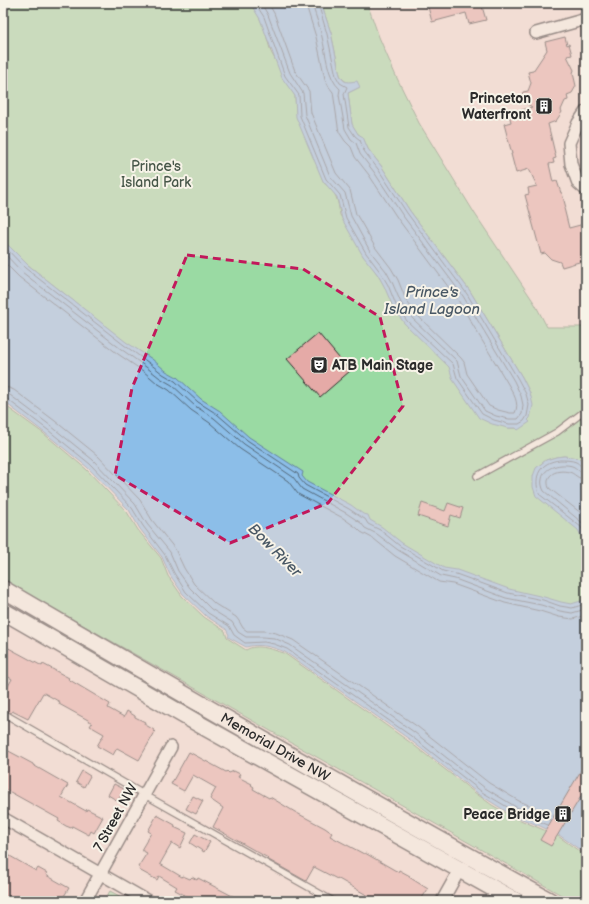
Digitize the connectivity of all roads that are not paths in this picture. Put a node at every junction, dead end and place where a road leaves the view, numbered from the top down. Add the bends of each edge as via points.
1 (586, 19) edge
2 (536, 33) dead end
3 (586, 111) edge
4 (586, 190) edge
5 (586, 410) edge
6 (477, 476) dead end
7 (3, 589) edge
8 (3, 611) edge
9 (3, 713) edge
10 (171, 747) dead end
11 (144, 795) junction
12 (3, 818) edge
13 (460, 870) junction
14 (100, 874) junction
15 (85, 901) edge
16 (148, 901) edge
17 (333, 901) edge
18 (442, 901) edge
19 (516, 901) edge
20 (550, 901) edge

1 - 2 street
3 - 4 street via 569,143 571,164 578,183
5 - 6 lane via 557,432
7 - 20 main road, Memorial Drive NW via 207,709
8 - 13 main road, Memorial Drive NW
9 - 11 lane
10 - 11 street, 7 Street NW
11 - 14 street, 7 Street NW
11 - 17 lane
12 - 14 street
13 - 18 street
13 - 19 main road, Memorial Drive NW
14 - 15 street, 7 Street NW
14 - 16 street

